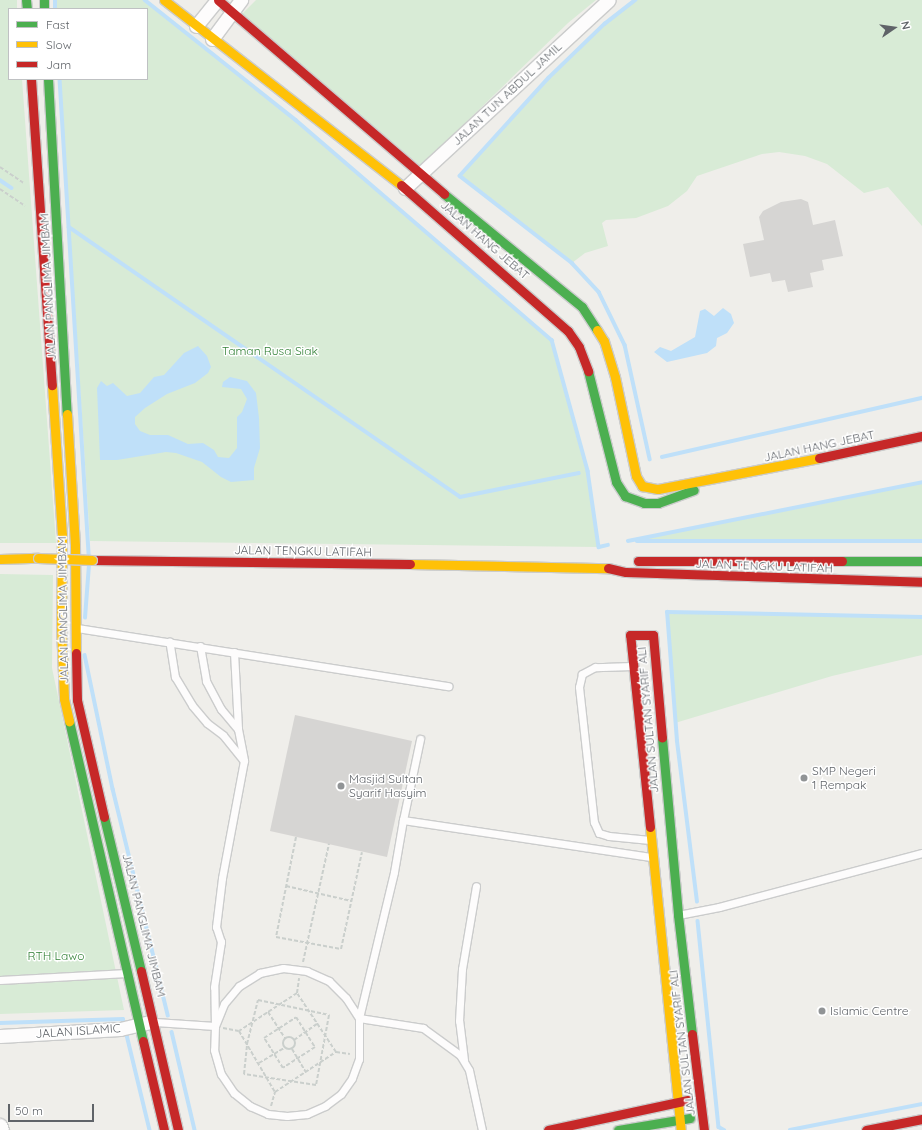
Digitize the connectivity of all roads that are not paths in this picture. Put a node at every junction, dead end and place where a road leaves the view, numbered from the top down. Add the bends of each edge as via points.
1 (164, 0) edge
2 (218, 0) edge
3 (241, 0) edge
4 (609, 0) edge
5 (230, 11) junction
6 (196, 26) junction
7 (212, 39) junction
8 (31, 80) edge
9 (48, 80) edge
10 (420, 174) junction
11 (405, 188) junction
12 (922, 436) edge
13 (720, 479) junction
14 (0, 559) edge
15 (922, 561) edge
16 (606, 567) junction
17 (922, 582) edge
18 (61, 626) junction
19 (74, 628) junction
20 (169, 641) junction
21 (200, 646) junction
22 (234, 652) junction
23 (632, 666) junction
24 (448, 686) dead end
25 (238, 728) junction
26 (420, 739) dead end
27 (244, 761) junction
28 (403, 820) junction
29 (650, 840) junction
30 (922, 853) edge
31 (652, 857) junction
32 (476, 886) dead end
33 (678, 915) junction
34 (127, 973) junction
35 (0, 980) edge
36 (359, 1018) junction
37 (155, 1022) junction
38 (138, 1025) junction
39 (215, 1026) junction
40 (0, 1036) edge
41 (464, 1060) junction
42 (701, 1098) junction
43 (677, 1101) junction
44 (703, 1117) junction
45 (680, 1118) junction
46 (922, 1119) edge
47 (0, 1125) edge
48 (2, 1130) edge
49 (164, 1130) edge
50 (178, 1130) edge
51 (482, 1130) edge
52 (548, 1130) edge
53 (618, 1130) edge
54 (681, 1130) edge
55 (704, 1130) edge
56 (866, 1130) edge

1 - 6 street, JALAN HANG JEBAT
2 - 5 street, JALAN HANG JEBAT
2 - 6 street
3 - 5 street
4 - 10 street, JALAN TUN ABDUL JAMIL
5 - 7 street
5 - 10 street, JALAN HANG JEBAT
6 - 7 street, JALAN HANG JEBAT
7 - 11 street, JALAN HANG JEBAT
8 - 18 street, JALAN PANGLIMA JIMBAM via 62,535
9 - 19 street, JALAN PANGLIMA JIMBAM via 75,546
10 - 11 street, JALAN TUN ABDUL JAMIL
10 - 13 street, JALAN HANG JEBAT via 582,307 594,323 604,341 615,377 636,476 642,486 658,489
11 - 13 street, JALAN HANG JEBAT via 568,331 579,347 593,383 616,482 625,496 644,503 670,501
12 - 13 street, JALAN HANG JEBAT
14 - 16 street, JALAN TENGKU LATIFAH, bridge
15 - 16 street, JALAN TENGKU LATIFAH via 626,562
16 - 17 street, JALAN TENGKU LATIFAH via 626,572
18 - 19 lane
18 - 34 street, JALAN PANGLIMA JIMBAM via 64,699
19 - 20 lane
19 - 37 street, JALAN PANGLIMA JIMBAM via 77,700
20 - 21 lane
20 - 27 lane via 175,677 192,705 223,735
21 - 22 lane
21 - 25 lane via 206,680 221,710
22 - 24 lane
22 - 25 lane
23 - 29 street, JALAN SULTAN SYARIF ALI
23 - 29 lane via 595,667 582,674 579,687 594,822 598,833
23 - 33 street, JALAN SULTAN SYARIF ALI via 629,635 652,635
25 - 27 lane
26 - 28 lane
27 - 39 lane via 222,878 216,927 221,942 214,987
28 - 31 lane
28 - 36 lane via 394,872
29 - 31 street, JALAN SULTAN SYARIF ALI
30 - 33 lane via 719,907
31 - 43 street, JALAN SULTAN SYARIF ALI
32 - 41 lane via 462,977 459,1021
33 - 42 street, JALAN SULTAN SYARIF ALI
34 - 35 lane
34 - 38 street, JALAN PANGLIMA JIMBAM
36 - 39 lane via 346,998 329,981 301,970 284,968 260,973 240,986 224,1004
36 - 39 lane via 359,1055 352,1078 340,1094 325,1106 300,1115 287,1116 268,1114 250,1106 234,1093 221,1074 214,1050
36 - 41 lane via 423,1028 450,1046
37 - 38 street, JALAN ISLAMIC
37 - 39 lane
37 - 50 street, JALAN PANGLIMA JIMBAM
38 - 40 street, JALAN ISLAMIC via 120,1029
38 - 49 street, JALAN PANGLIMA JIMBAM
41 - 51 lane via 473,1085
42 - 43 street
42 - 44 street, JALAN SULTAN SYARIF ALI
43 - 45 street, JALAN SULTAN SYARIF ALI
43 - 52 street
44 - 45 street
44 - 55 street, JALAN SULTAN SYARIF ALI
45 - 53 street
45 - 54 street, JALAN SULTAN SYARIF ALI
46 - 56 street
47 - 48 street

